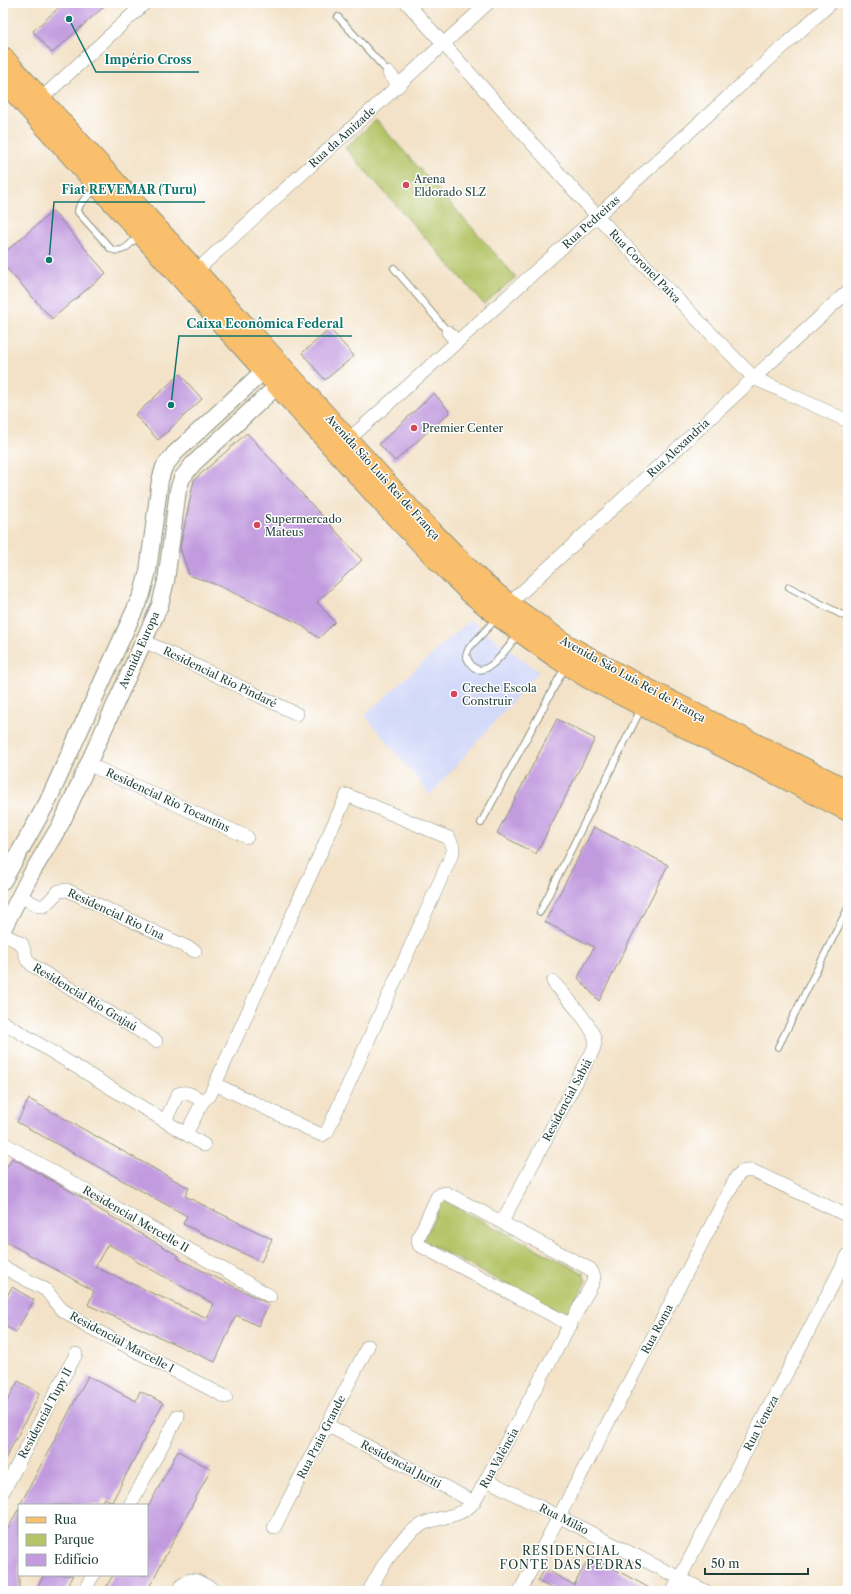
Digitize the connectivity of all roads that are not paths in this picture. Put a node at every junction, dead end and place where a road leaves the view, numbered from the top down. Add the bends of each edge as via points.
1 (145, 3) edge
2 (407, 3) edge
3 (488, 3) edge
4 (831, 3) edge
5 (338, 17) dead end
6 (444, 44) junction
7 (3, 57) edge
8 (389, 73) joint
9 (3, 80) edge
10 (399, 85) junction
11 (41, 99) junction
12 (98, 187) junction
13 (597, 216) junction
14 (141, 234) junction
15 (394, 268) dead end
16 (196, 271) junction
17 (848, 291) edge
18 (448, 332) joint
19 (457, 342) junction
20 (260, 367) junction
21 (281, 377) junction
22 (754, 378) junction
23 (848, 421) edge
24 (348, 440) junction
25 (155, 514) junction
26 (175, 516) junction
27 (789, 588) dead end
28 (504, 610) junction
29 (848, 618) edge
30 (520, 632) junction
31 (144, 641) junction
32 (567, 664) junction
33 (643, 706) junction
34 (297, 714) dead end
35 (88, 764) junction
36 (848, 790) edge
37 (848, 812) edge
38 (481, 823) dead end
39 (247, 837) dead end
40 (3, 881) edge
41 (19, 896) junction
42 (848, 908) edge
43 (540, 912) dead end
44 (3, 928) edge
45 (3, 934) edge
46 (195, 951) dead end
47 (554, 982) dead end
48 (3, 1022) edge
49 (156, 1041) dead end
50 (778, 1047) dead end
51 (215, 1084) junction
52 (203, 1101) junction
53 (165, 1121) junction
54 (186, 1134) junction
55 (3, 1143) edge
56 (204, 1145) dead end
57 (848, 1216) edge
58 (502, 1222) junction
59 (848, 1255) edge
60 (3, 1267) edge
61 (270, 1296) dead end
62 (571, 1325) junction
63 (368, 1346) dead end
64 (76, 1354) dead end
65 (226, 1397) dead end
66 (178, 1416) dead end
67 (327, 1425) junction
68 (487, 1480) junction
69 (3, 1492) edge
70 (474, 1502) junction
71 (131, 1504) edge
72 (559, 1517) junction
73 (274, 1528) dead end
74 (92, 1576) edge
75 (680, 1578) junction
76 (211, 1588) edge
77 (84, 1591) edge
78 (179, 1591) edge
79 (369, 1591) edge
80 (520, 1591) edge
81 (673, 1591) edge
82 (705, 1591) edge

1 - 11 street
2 - 6 street, Rua Coronel Paiva
3 - 6 street, Rua da Amizade
4 - 13 street, Rua Pedreiras
5 - 8 lane
6 - 10 street, Rua da Amizade
6 - 13 street, Rua Coronel Paiva
7 - 11 main road, Avenida São Luís Rei de França
8 - 10 street
9 - 12 main road, Avenida São Luís Rei de França
10 - 16 street, Rua da Amizade
11 - 16 main road, Avenida São Luís Rei de França
12 - 14 main road, Avenida São Luís Rei de França
12 - 14 lane via 80,203 78,212 111,249 116,252 124,250
13 - 19 street, Rua Pedreiras
13 - 22 street, Rua Coronel Paiva
14 - 20 main road, Avenida São Luís Rei de França
15 - 18 lane
16 - 21 main road, Avenida São Luís Rei de França
17 - 22 street, Rua Alexandria
18 - 19 street
19 - 24 street, Rua Pedreiras
20 - 21 main road, Avenida São Luís Rei de França
20 - 25 street, Avenida Europa via 256,378 167,462 160,480
21 - 24 main road, Avenida São Luís Rei de França
21 - 26 street, Avenida Europa via 189,468 180,483
21 - 28 main road, Avenida São Luís Rei de França via 420,543 468,591
22 - 23 street, Rua Coronel Paiva
22 - 28 street, Rua Alexandria
24 - 28 main road, Avenida São Luís Rei de França via 479,579
25 - 26 street
25 - 40 street, Avenida Europa via 148,571 142,594 47,803
26 - 31 street, Avenida Europa via 164,594
27 - 29 lane
28 - 30 main road, Avenida São Luís Rei de França
28 - 30 lane via 469,648 466,655 473,667 478,670 496,662
28 - 36 main road, Avenida São Luís Rei de França via 615,672
30 - 32 main road, Avenida São Luís Rei de França
31 - 34 street, Residencial Rio Pindaré
31 - 35 street, Avenida Europa
32 - 33 main road, Avenida São Luís Rei de França via 588,678
32 - 38 lane
33 - 37 main road, Avenida São Luís Rei de França
33 - 43 lane
35 - 39 street, Residencial Rio Tocantins
35 - 41 street, Avenida Europa via 60,827
41 - 44 street, Avenida Europa
41 - 46 street, Residencial Rio Una via 44,906 59,891 67,890
42 - 50 lane
45 - 49 street, Residencial Rio Grajaú via 22,944 27,960 33,966
47 - 58 street, Residencial Sabiá via 593,1032 595,1042 592,1054
48 - 53 street
51 - 51 street via 347,795 449,838 453,852 327,1132 317,1134
51 - 52 street via 210,1095
52 - 53 street via 184,1092 178,1094
52 - 54 street
53 - 54 street
54 - 56 street
55 - 61 street, Residencial Mercelle II
57 - 72 street, Rua Roma via 752,1171 746,1170 737,1176
58 - 62 street, Rua Valência via 590,1269 594,1276 592,1286
58 - 62 street via 446,1193 441,1194 437,1197 418,1238 419,1244
59 - 75 street, Rua Veneza
60 - 65 street, Residencial Marcelle I via 46,1290 61,1309 89,1327
62 - 68 street, Rua Valência
63 - 67 street, Rua Praia Grande
64 - 69 street, Residencial Tupy II
66 - 71 street
67 - 70 street, Residencial Juriti
67 - 73 street, Rua Praia Grande
68 - 70 street, Rua Valência
68 - 72 street, Rua Milão
70 - 79 street, Rua Valência via 460,1514 428,1522 412,1532 382,1567
72 - 75 street, Rua Milão
72 - 80 street, Rua Roma
74 - 77 street
75 - 81 street, Rua Veneza
75 - 82 street, Rua Milão
76 - 78 street via 190,1580 182,1585

